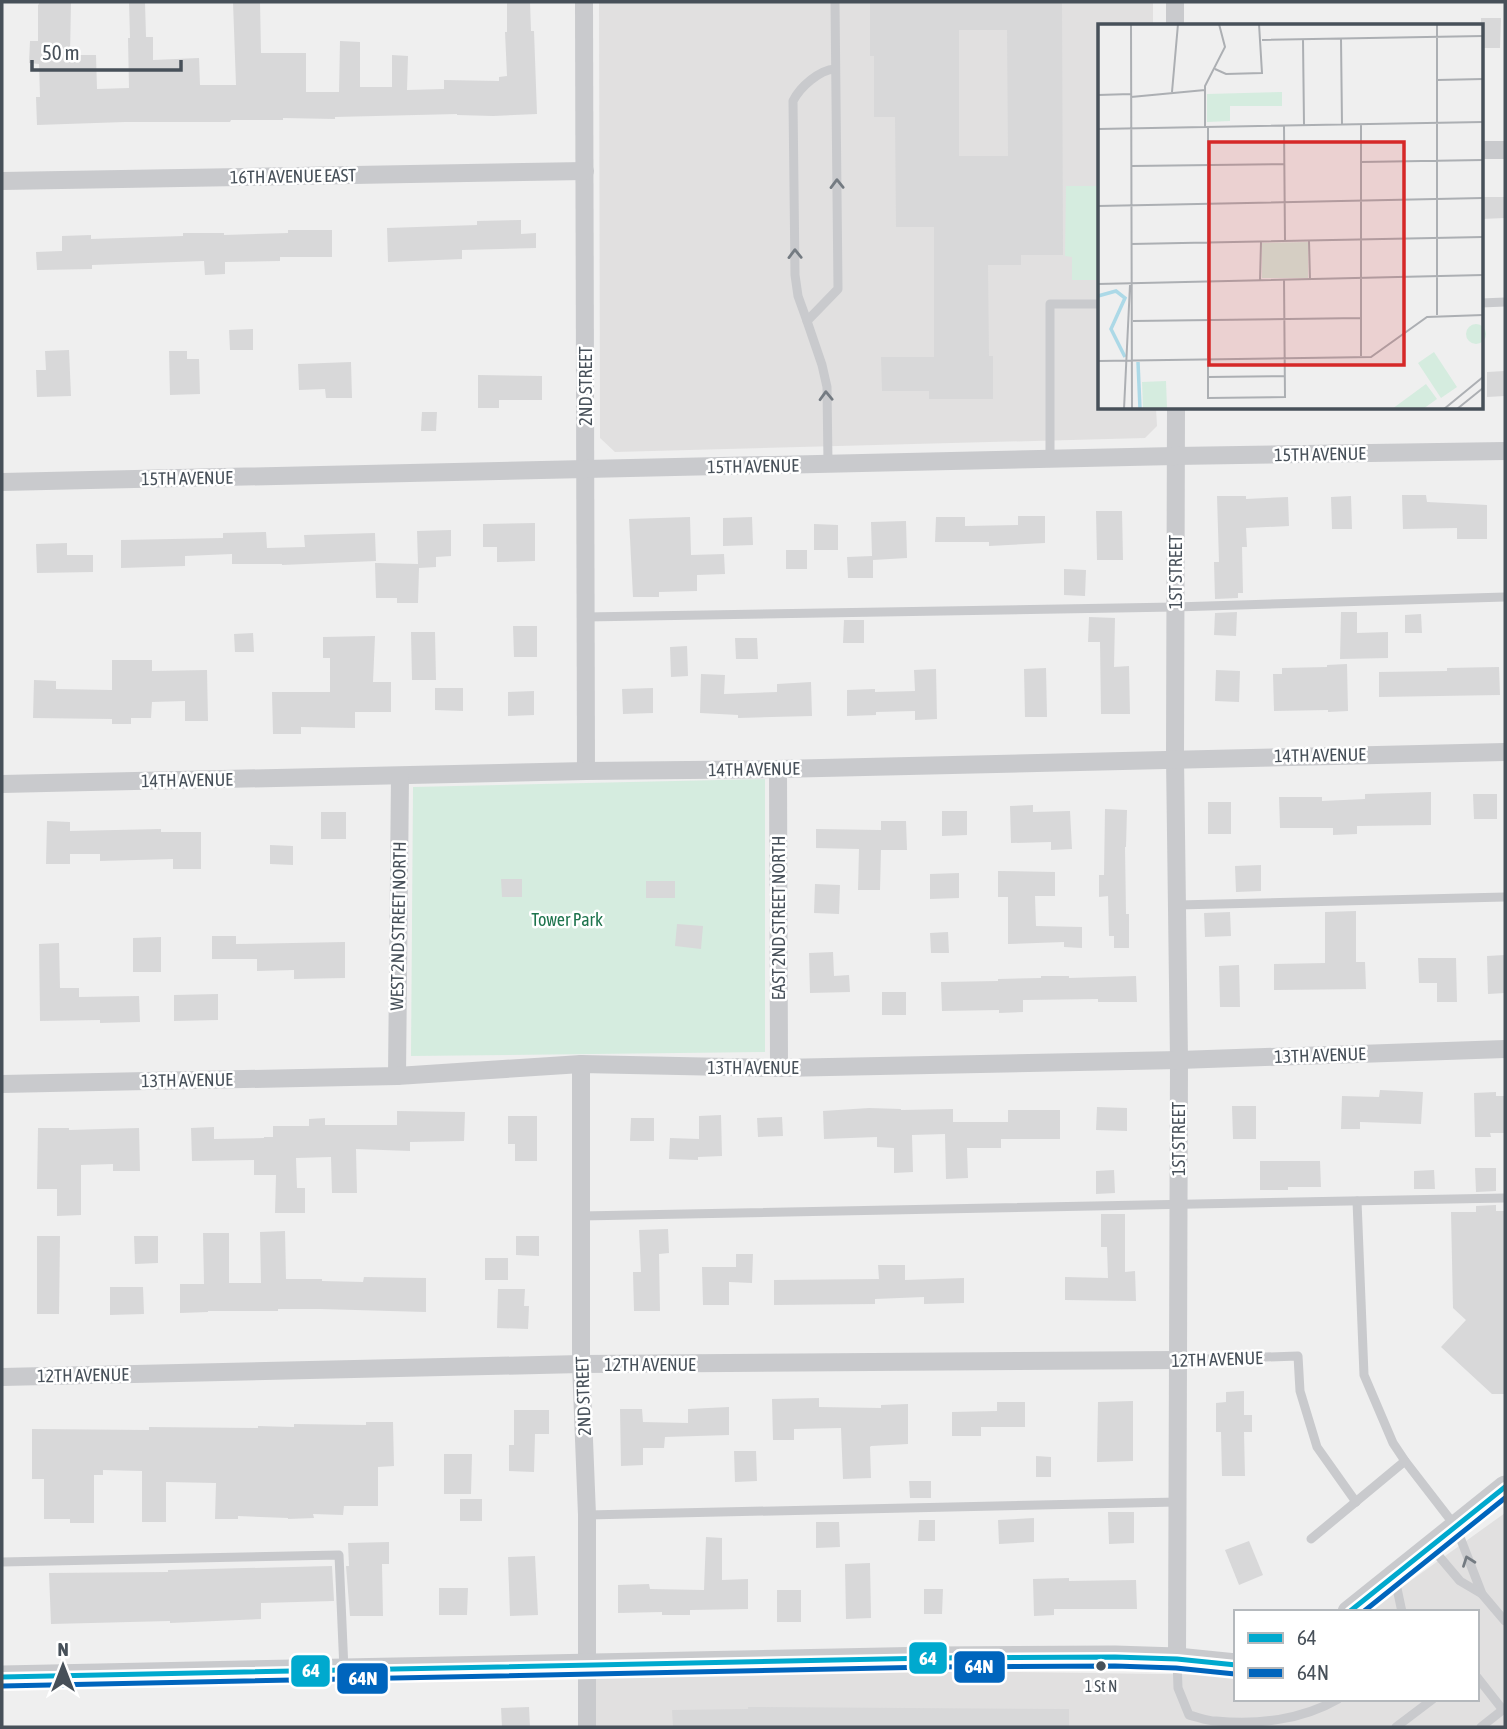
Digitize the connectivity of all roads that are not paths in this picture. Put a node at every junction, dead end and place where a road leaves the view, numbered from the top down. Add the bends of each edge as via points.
1 (584, 2) edge
2 (835, 2) edge
3 (1175, 2) edge
4 (1175, 24) edge
5 (835, 69) junction
6 (1482, 150) edge
7 (1505, 150) edge
8 (585, 171) junction
9 (2, 181) edge
10 (1505, 302) edge
11 (1482, 303) edge
12 (1098, 304) edge
13 (807, 321) junction
14 (1175, 410) edge
15 (1505, 451) edge
16 (1175, 456) junction
17 (1050, 459) junction
18 (828, 464) junction
19 (585, 470) junction
20 (2, 482) edge
21 (1505, 597) edge
22 (1175, 607) junction
23 (585, 617) junction
24 (1505, 752) edge
25 (1175, 758) junction
26 (778, 769) junction
27 (586, 771) junction
28 (400, 776) junction
29 (2, 784) edge
30 (1505, 897) edge
31 (1177, 905) junction
32 (1505, 1049) edge
33 (1179, 1060) junction
34 (580, 1064) junction
35 (779, 1068) junction
36 (397, 1076) junction
37 (2, 1084) edge
38 (1505, 1198) edge
39 (1357, 1201) junction
40 (1178, 1204) junction
41 (581, 1216) junction
42 (1178, 1360) junction
43 (582, 1364) junction
44 (2, 1377) edge
45 (1405, 1461) junction
46 (1505, 1487) edge
47 (1177, 1502) junction
48 (1356, 1502) junction
49 (587, 1515) junction
50 (1456, 1527) junction
51 (1311, 1539) dead end
52 (1431, 1546) junction
53 (2, 1562) edge
54 (1394, 1576) junction
55 (1482, 1594) junction
56 (1352, 1610) edge
57 (1402, 1610) edge
58 (1505, 1621) edge
59 (1177, 1659) junction
60 (1234, 1665) edge
61 (587, 1666) junction
62 (344, 1671) junction
63 (2, 1677) edge
64 (1479, 1679) edge
65 (1334, 1701) edge
66 (1430, 1701) edge
67 (1504, 1709) edge
68 (587, 1727) edge
69 (1396, 1727) edge
70 (1481, 1727) edge

1 - 8 street, 2ND STREET
2 - 5 lane
3 - 4 street
13 -> 5 lane via 838,289
13 -> 5 lane via 795,275 793,101 797,92 826,70
6 - 7 street
8 - 9 street, 16TH AVENUE EAST
8 - 19 street, 2ND STREET
10 - 11 lane
12 - 17 lane via 1050,304
18 -> 13 lane via 827,387
14 - 16 street, 1ST STREET
15 - 16 street, 15TH AVENUE
16 - 17 street, 15TH AVENUE
16 - 22 street, 1ST STREET
17 - 18 street, 15TH AVENUE
18 - 19 street, 15TH AVENUE
19 - 20 street, 15TH AVENUE
19 - 23 street, 2ND STREET
21 - 22 lane
22 - 23 lane
22 - 25 street, 1ST STREET
23 - 27 street, 2ND STREET
24 - 25 street, 14TH AVENUE
25 - 26 street, 14TH AVENUE
25 - 31 street, 1ST STREET
26 - 27 street, 14TH AVENUE
26 - 35 street, EAST 2ND STREET NORTH
27 - 28 street, 14TH AVENUE
28 - 29 street, 14TH AVENUE
28 - 36 street, WEST 2ND STREET NORTH
30 - 31 lane
31 - 33 street, 1ST STREET
32 - 33 street, 13TH AVENUE
33 - 35 street, 13TH AVENUE
33 - 40 street, 1ST STREET
34 - 35 street, 13TH AVENUE
34 - 36 street, 13TH AVENUE
34 - 41 street, 2ND STREET
36 - 37 street, 13TH AVENUE
38 - 39 lane
39 - 40 lane
39 - 45 lane via 1364,1374
40 - 41 lane
40 - 42 street, 1ST STREET
41 - 43 street, 2ND STREET
42 - 43 street, 12TH AVENUE
42 - 47 street, 1ST STREET
42 - 48 lane, 12TH AVENUE via 1298,1356 1300,1391 1317,1447
43 - 44 street, 12TH AVENUE
43 - 49 street, 2ND STREET
45 - 48 lane
45 - 50 lane
46 - 50 street
47 - 49 lane
47 - 59 street, 1ST STREET
48 - 51 lane
49 - 61 street, 2ND STREET
50 - 52 street
55 -> 50 lane
52 - 54 street
52 - 55 lane via 1460,1581
53 - 62 lane via 339,1555
54 - 56 street
54 - 57 lane
55 - 58 lane
59 - 60 street
59 - 61 street via 933,1658
59 - 65 lane, 1ST STREET via 1178,1688 1189,1715 1214,1721 1274,1721
61 - 62 street
61 - 68 street, 2ND STREET
62 - 63 street
64 - 67 lane
66 - 69 lane
67 - 70 lane

